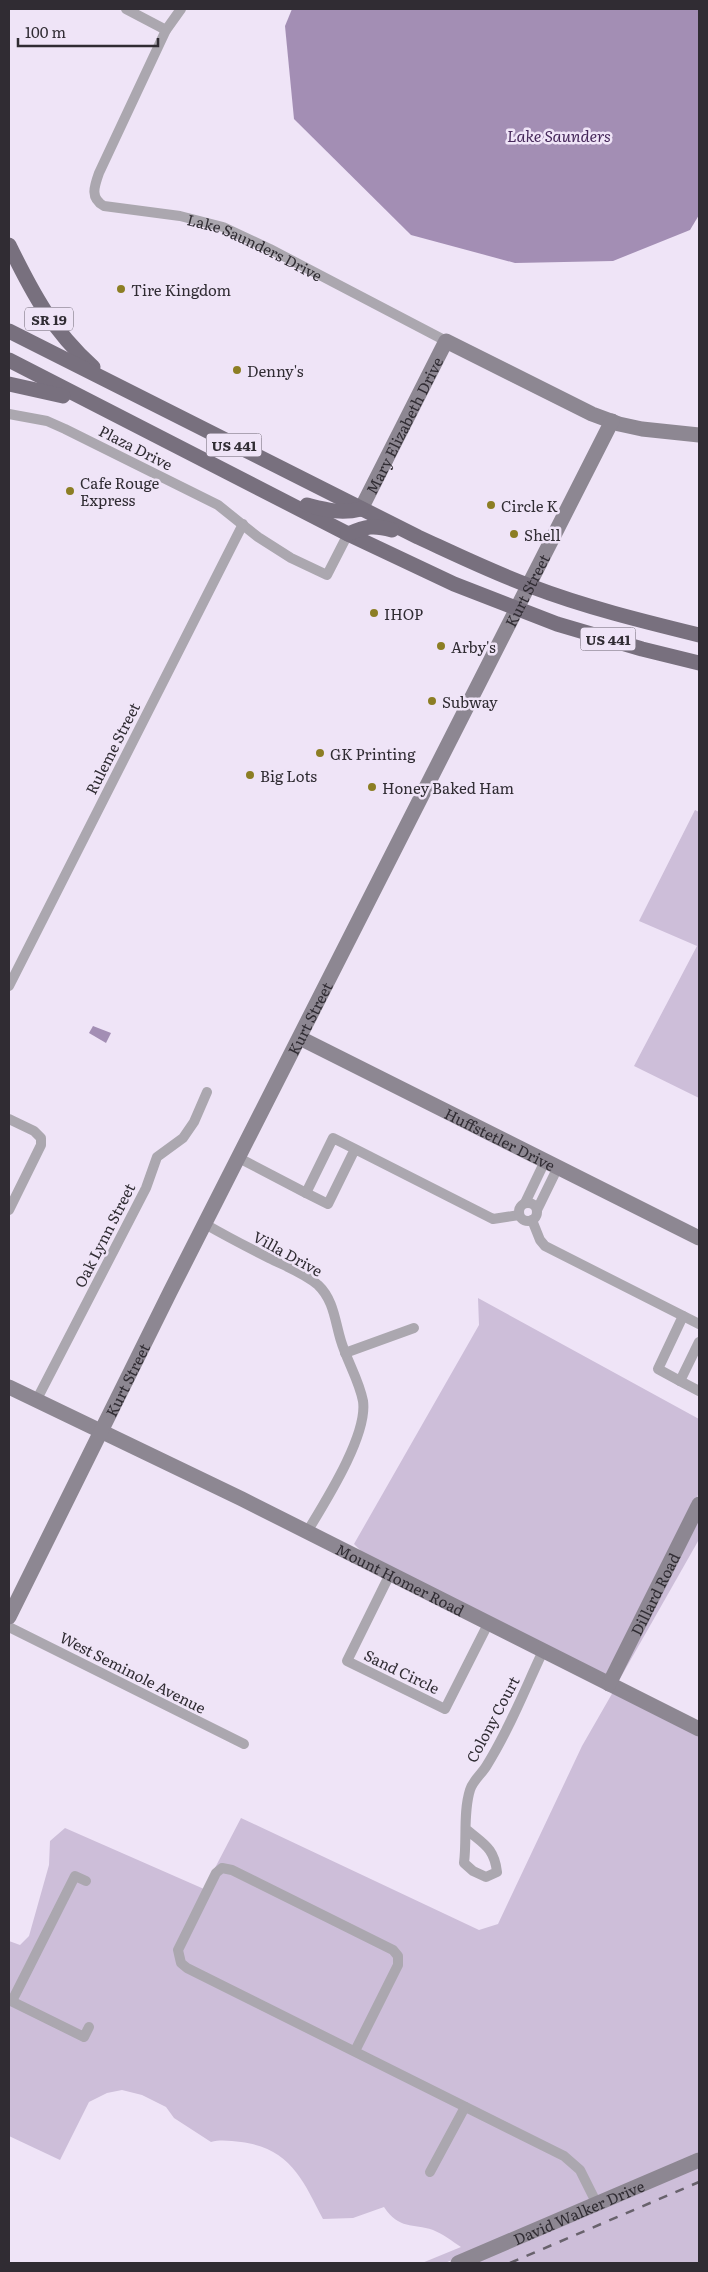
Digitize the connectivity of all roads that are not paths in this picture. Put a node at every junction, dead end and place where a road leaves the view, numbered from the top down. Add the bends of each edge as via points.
1 (126, 9) edge
2 (181, 9) edge
3 (166, 30) junction
4 (9, 245) edge
5 (9, 331) edge
6 (446, 341) junction
7 (9, 360) edge
8 (107, 380) junction
9 (9, 384) edge
10 (95, 405) junction
11 (9, 414) edge
12 (612, 421) junction
13 (699, 434) edge
14 (279, 498) junction
15 (361, 509) junction
16 (243, 524) junction
17 (348, 534) junction
18 (418, 537) junction
19 (530, 586) junction
20 (517, 610) junction
21 (699, 635) edge
22 (699, 663) edge
23 (9, 986) edge
24 (300, 1038) junction
25 (207, 1092) dead end
26 (9, 1119) edge
27 (355, 1149) junction
28 (239, 1158) junction
29 (548, 1170) junction
30 (306, 1193) junction
31 (525, 1203) junction
32 (9, 1210) edge
33 (537, 1210) junction
34 (514, 1216) junction
35 (532, 1220) junction
36 (205, 1224) junction
37 (536, 1230) junction
38 (699, 1238) edge
39 (683, 1316) junction
40 (699, 1324) edge
41 (414, 1328) dead end
42 (699, 1342) edge
43 (345, 1353) junction
44 (680, 1381) junction
45 (9, 1387) edge
46 (699, 1391) edge
47 (36, 1401) junction
48 (101, 1433) junction
49 (699, 1504) edge
50 (307, 1532) junction
51 (390, 1574) junction
52 (9, 1617) edge
53 (488, 1624) junction
54 (9, 1628) edge
55 (543, 1651) junction
56 (609, 1684) junction
57 (699, 1729) edge
58 (244, 1744) dead end
59 (466, 1829) junction
60 (86, 1881) dead end
61 (10, 2000) edge
62 (89, 2027) dead end
63 (355, 2051) junction
64 (465, 2107) junction
65 (699, 2160) edge
66 (430, 2172) dead end
67 (597, 2204) junction
68 (458, 2263) edge

1 - 3 street
2 - 3 street
3 - 6 street, Lake Saunders Drive via 98,173 94,192 98,202 104,206 180,216 223,227
4 - 8 main road, SR 19 via 37,301 56,329
5 - 8 main road, US 441
6 - 12 street, Lake Saunders Drive
6 - 15 street, Mary Elizabeth Drive
7 - 10 main road, US 441
8 - 15 main road, US 441
9 - 10 main road
10 - 14 main road, US 441
11 - 16 street, Plaza Drive via 65,428 218,505
12 - 13 street, Lake Saunders Drive via 642,429
12 - 19 street, Kurt Street
14 - 15 main road via 335,513
14 - 17 main road, US 441
15 - 18 main road, US 441
16 - 17 street via 291,558 327,575
16 - 23 street, Ruleme Street
17 - 18 main road via 364,527 380,527
17 - 20 main road, US 441
18 - 19 main road, US 441
19 - 20 street, Kurt Street
19 - 21 main road, US 441
20 - 22 main road, US 441 via 589,634
20 - 24 street, Kurt Street
24 - 28 street, Kurt Street
24 - 29 street, Huffstetler Drive
25 - 47 street, Oak Lynn Street via 183,1138 157,1157 137,1206
26 - 32 street via 34,1131 41,1145
27 - 30 street via 333,1138
27 - 30 street via 328,1204
27 - 34 street via 493,1219
28 - 30 street
28 - 36 street, Kurt Street
29 - 31 street
29 - 33 street
29 - 38 street, Huffstetler Drive
31 - 33 street via 532,1203
31 - 34 street
33 - 35 street
34 - 35 street
34 - 37 street via 520,1226
35 - 37 street
36 - 43 street, Villa Drive via 317,1284 330,1302
36 - 48 street, Kurt Street
37 - 39 street via 545,1246
39 - 40 street
39 - 44 street via 658,1370
41 - 43 street
42 - 44 street
43 - 50 street, Villa Drive via 362,1400 363,1418 345,1464
44 - 46 street
45 - 47 street, Mount Homer Road
47 - 48 street, Mount Homer Road
48 - 50 street, Mount Homer Road
48 - 52 street, Kurt Street
49 - 56 street, Dillard Road
50 - 51 street, Mount Homer Road
51 - 53 street, Mount Homer Road
51 - 53 street, Sand Circle via 347,1661 445,1710
53 - 55 street, Mount Homer Road
54 - 58 street, West Seminole Avenue
55 - 56 street, Mount Homer Road
55 - 59 street, Colony Court via 487,1766 470,1789
56 - 57 street, Mount Homer Road
59 - 59 street, Colony Court via 484,1842 496,1860 498,1872 486,1877 464,1863
60 - 61 street via 75,1876
61 - 62 street via 84,2037
63 - 63 street via 181,1963 178,1950 216,1873 222,1868 232,1870 393,1950 398,1956 398,1965
63 - 64 street
64 - 66 street
64 - 67 street via 573,2162
65 - 67 street, David Walker Drive
67 - 68 street, David Walker Drive

